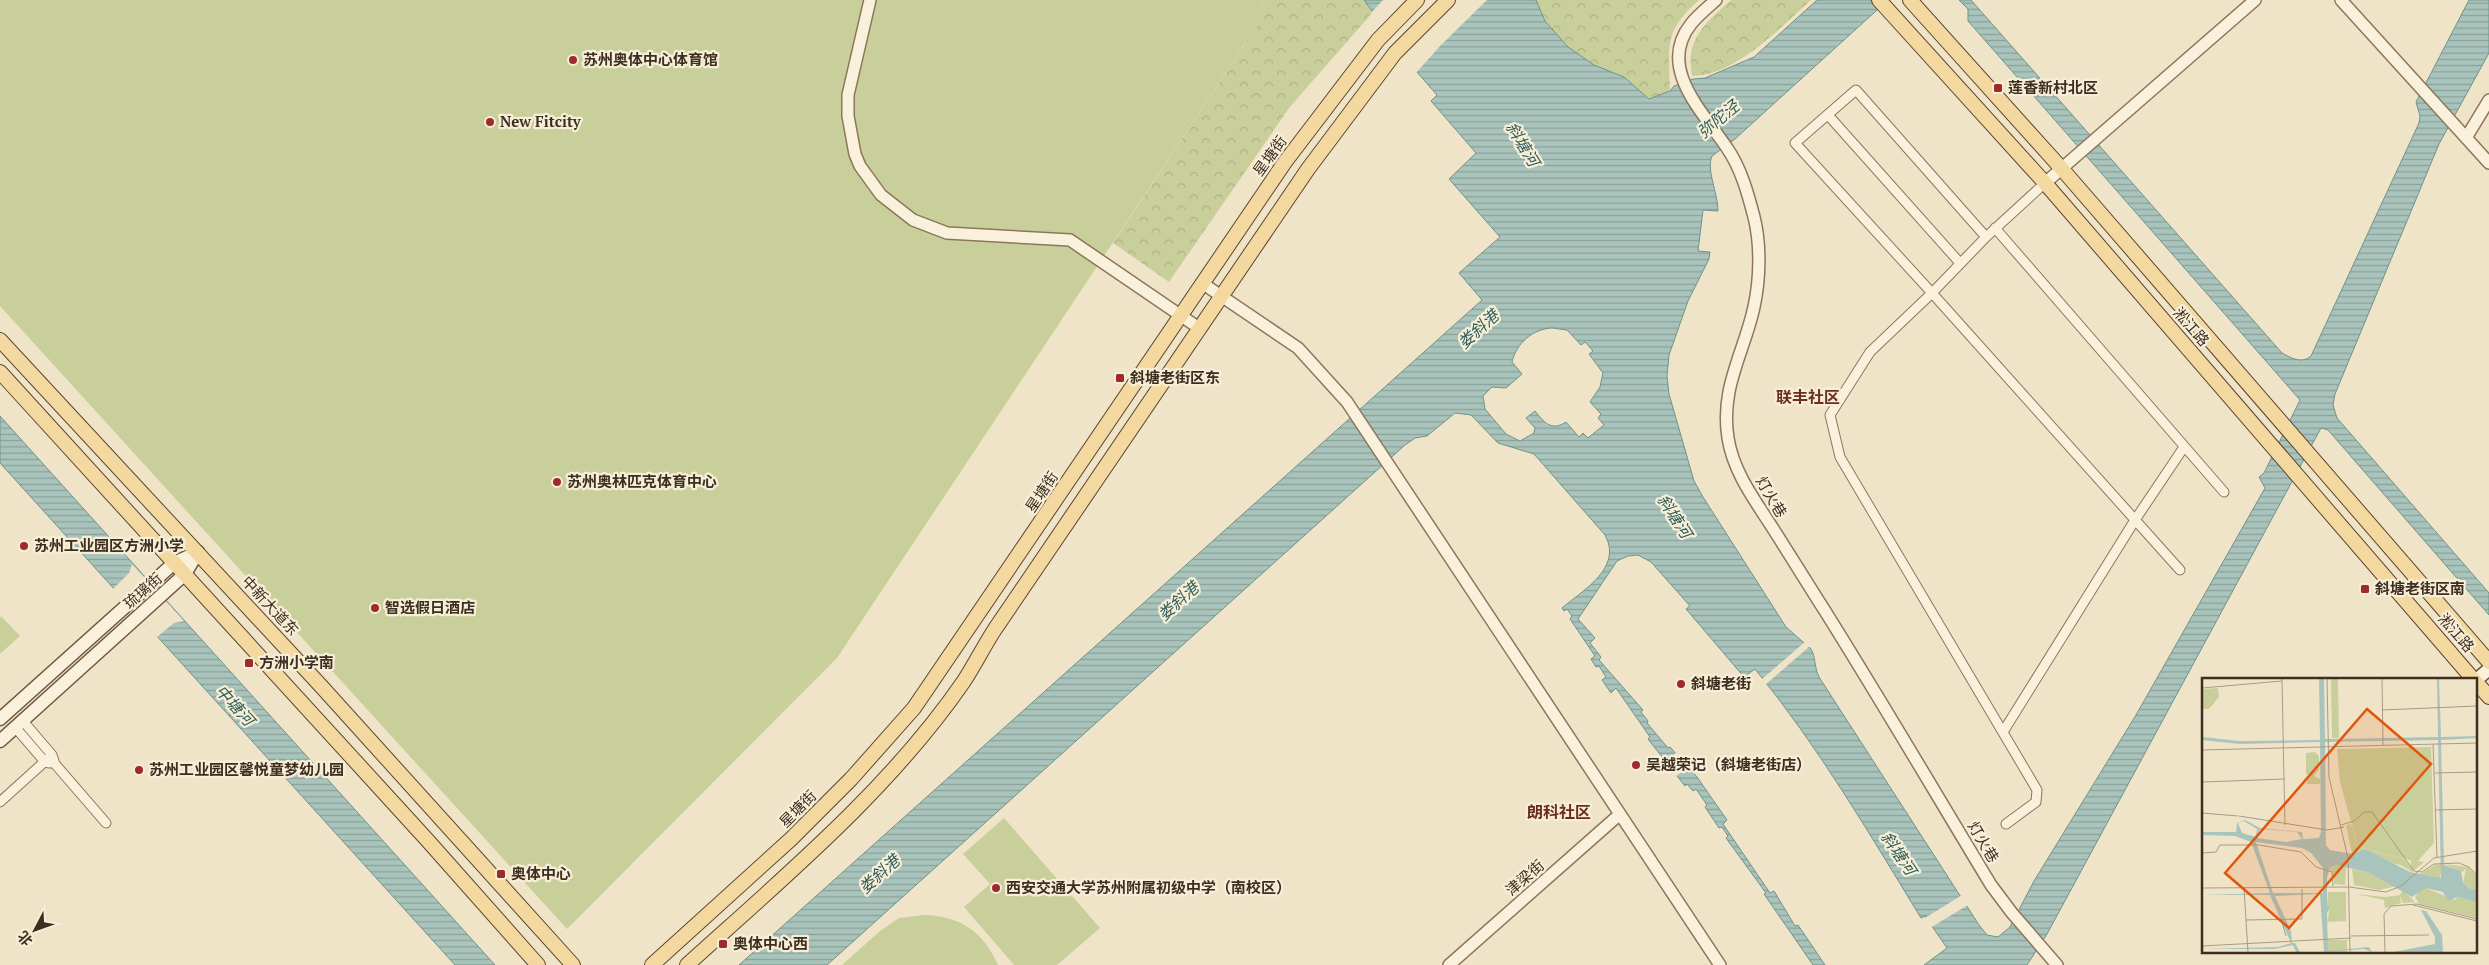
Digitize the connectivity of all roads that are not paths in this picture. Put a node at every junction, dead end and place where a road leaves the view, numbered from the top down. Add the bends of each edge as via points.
1 (870, 0) edge
2 (1417, 0) edge
3 (1448, 0) edge
4 (1716, 0) edge
5 (1910, 0) edge
6 (2255, 0) edge
7 (2341, 0) edge
8 (1882, 3) edge
9 (2489, 100) edge
10 (1828, 115) junction
11 (2466, 138) junction
12 (2489, 163) edge
13 (2062, 169) junction
14 (2045, 183) junction
15 (1995, 228) junction
16 (1986, 237) junction
17 (1960, 263) junction
18 (1202, 284) junction
19 (1932, 292) junction
20 (1221, 296) junction
21 (1180, 315) junction
22 (1199, 328) junction
23 (0, 340) edge
24 (0, 372) edge
25 (2184, 447) junction
26 (2224, 492) dead end
27 (2135, 520) junction
28 (198, 552) junction
29 (174, 563) junction
30 (2180, 570) dead end
31 (185, 574) junction
32 (2489, 662) edge
33 (2489, 669) edge
34 (2472, 678) edge
35 (2476, 679) edge
36 (2476, 682) edge
37 (2489, 697) edge
38 (0, 719) edge
39 (19, 724) junction
40 (2002, 732) junction
41 (0, 741) edge
42 (51, 761) junction
43 (0, 802) edge
44 (1620, 814) junction
45 (106, 823) dead end
46 (2006, 824) dead end
47 (538, 965) edge
48 (573, 965) edge
49 (652, 965) edge
50 (687, 965) edge
51 (1449, 965) edge
52 (1720, 965) edge
53 (2057, 965) edge

1 - 21 street via 848,95 848,116 860,166 881,195 913,220 947,233 1070,240
2 - 18 main road, 星塘街 via 1378,40 1285,162
3 - 20 main road via 1395,53 1366,90
4 - 53 street, 灯火巷 via 1691,24 1680,49 1679,68 1692,100 1729,150 1749,196 1755,222 1758,246 1754,306 1727,398 1732,455 1747,487 1991,885
5 - 13 main road, 淞江路
6 - 13 street
7 - 11 street
8 - 14 main road, 淞江路
9 - 11 street
10 - 16 street via 1856,90
10 - 17 street
10 - 19 street via 1795,144
11 - 12 street
13 - 14 street
13 - 32 main road, 淞江路
14 - 15 street
14 - 34 main road, 淞江路
15 - 16 street
15 - 25 street
16 - 17 street
17 - 19 street
18 - 20 street
18 - 21 main road, 星塘街
19 - 27 street
19 - 40 street via 1870,352 1830,414 1840,457
20 - 22 main road
20 - 44 street via 1298,348 1347,402
21 - 22 street
21 - 49 main road, 星塘街 via 914,708 851,779 791,839
22 - 50 main road via 995,629 964,681 932,723 873,790 807,857
23 - 28 main road, 中新大道东
24 - 29 main road
25 - 26 street
25 - 27 street
27 - 30 street
27 - 40 street
28 - 29 main road, 琉璃街
28 - 31 main road, 琉璃街
28 - 48 main road, 中新大道东
29 - 31 main road
29 - 38 main road, 琉璃街
31 - 39 main road, 琉璃街
31 - 47 main road
33 - 35 main road
36 - 37 main road, 淞江路
39 - 41 main road, 琉璃街
39 - 42 street
40 - 46 street via 2037,790 2038,797
42 - 43 street
42 - 45 street
44 - 51 street, 津梁街
44 - 52 street

